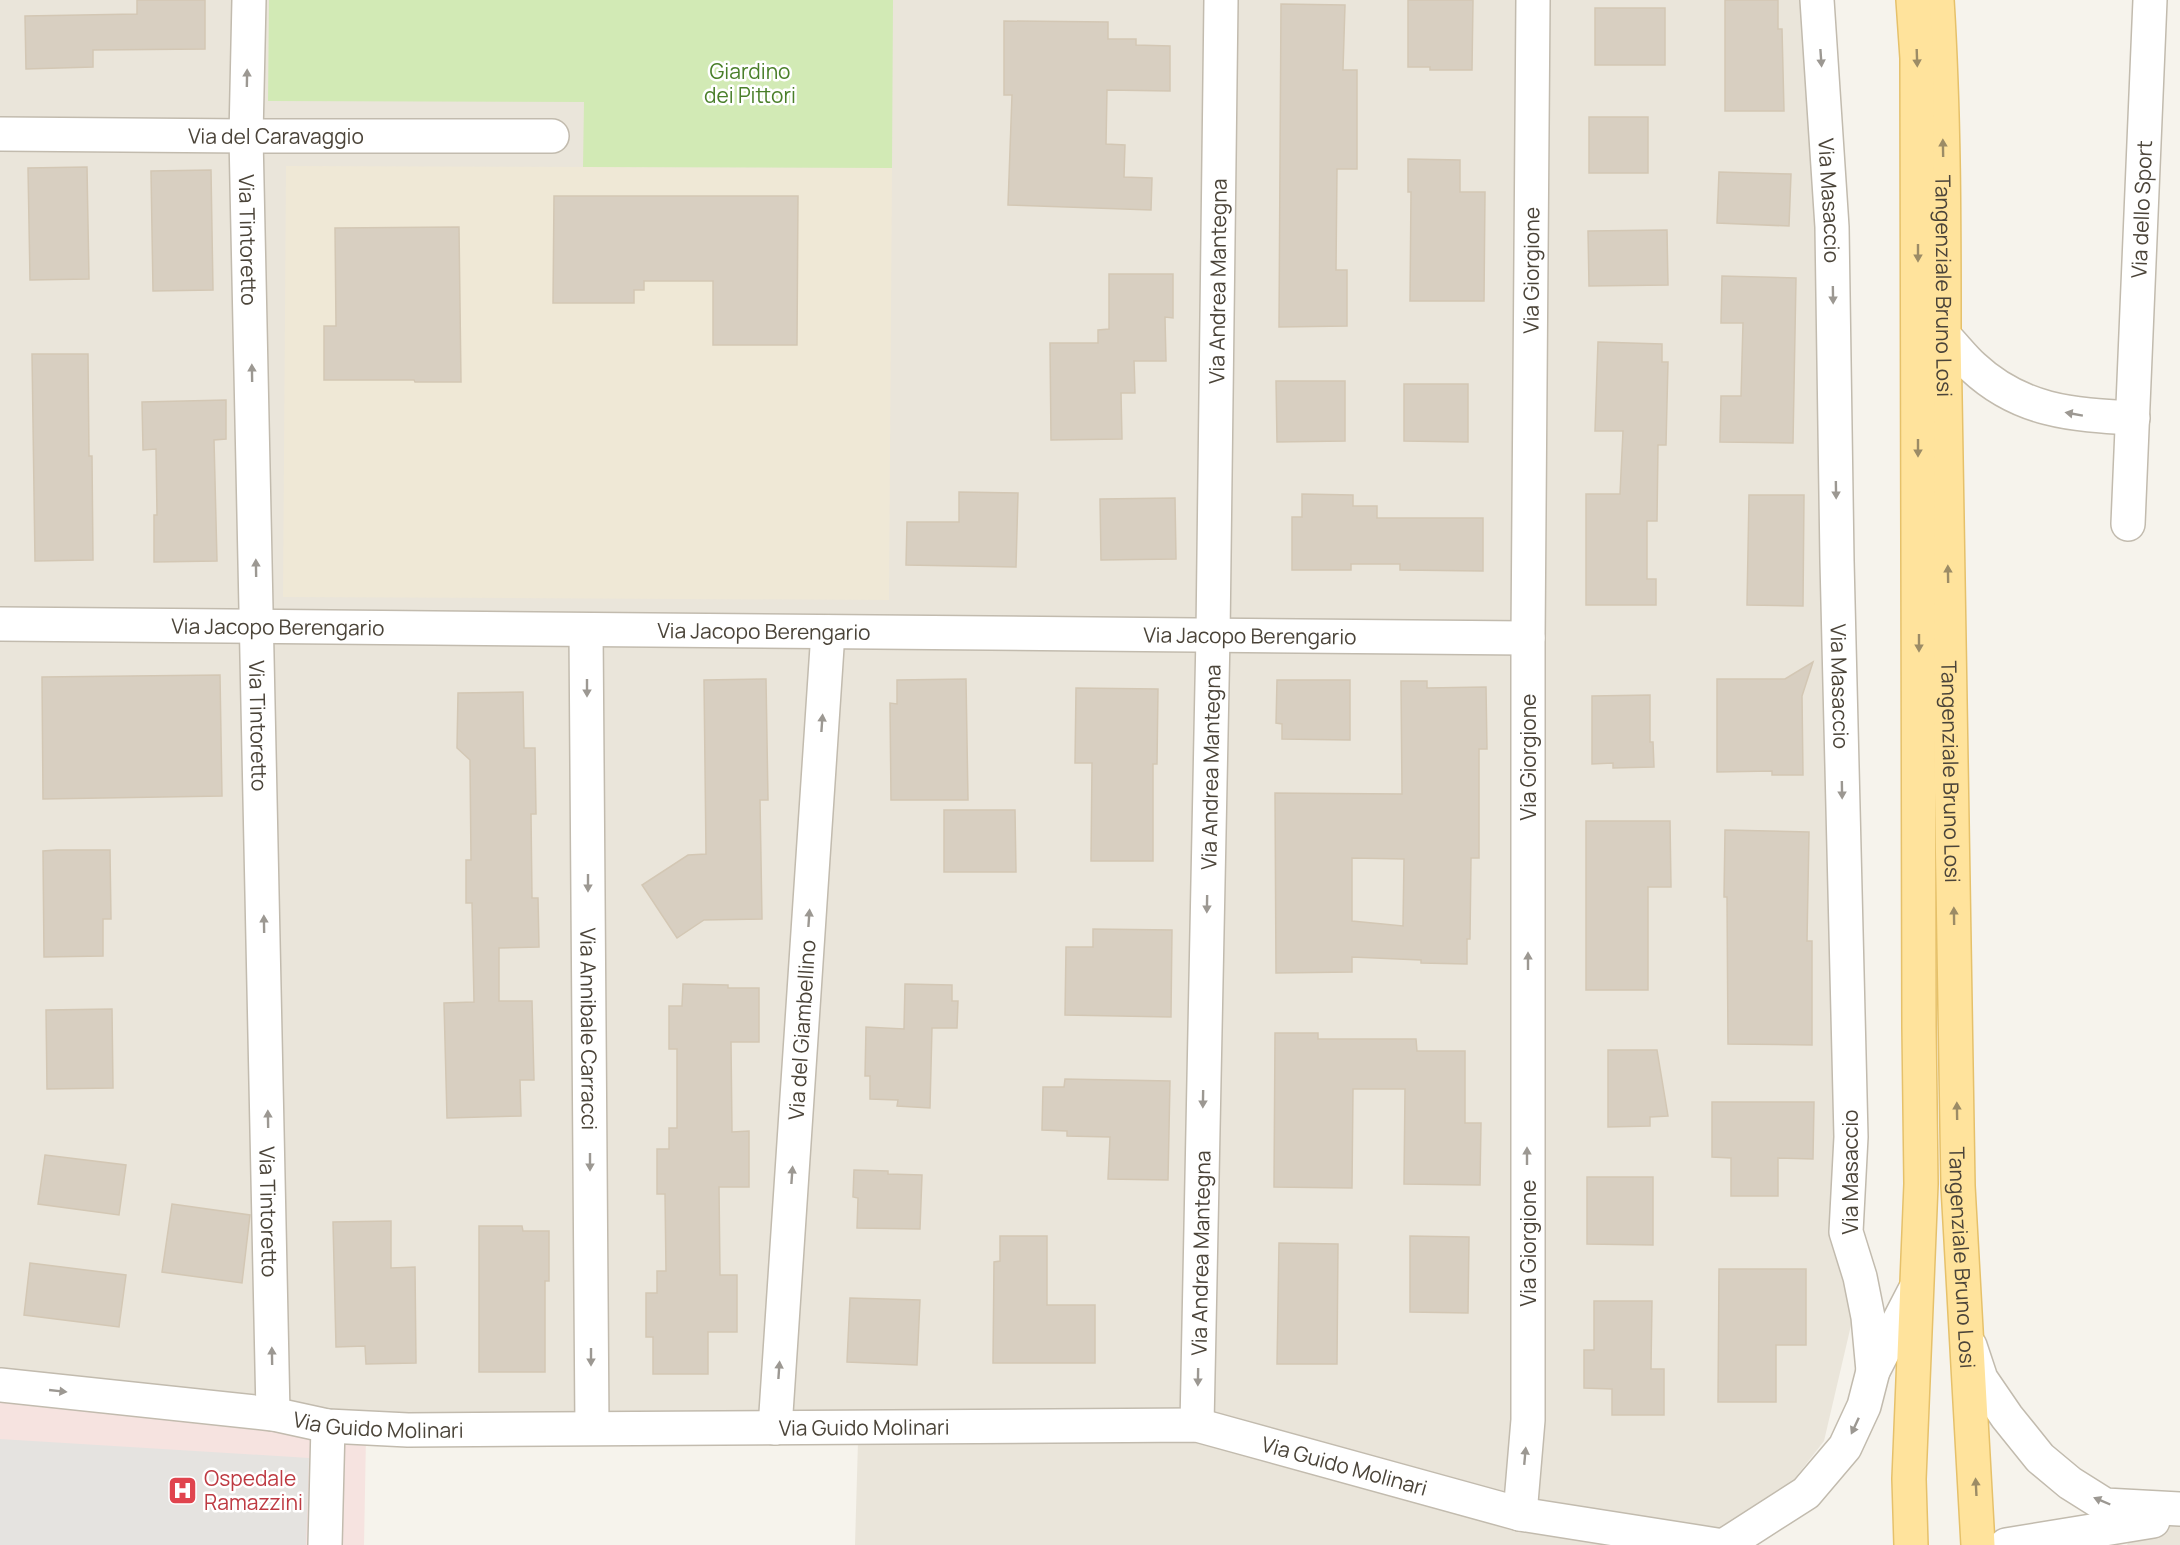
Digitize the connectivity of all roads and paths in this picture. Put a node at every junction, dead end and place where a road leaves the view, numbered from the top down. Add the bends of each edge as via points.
1 (249, 0) edge
2 (1221, 0) edge
3 (1533, 0) edge
4 (1816, 0) edge
5 (1913, 0) edge
6 (1937, 0) edge
7 (2150, 0) edge
8 (0, 134) edge
9 (246, 136) junction
10 (552, 136) dead end
11 (1944, 336) junction
12 (2133, 418) junction
13 (2128, 524) dead end
14 (0, 624) edge
15 (258, 627) junction
16 (586, 630) junction
17 (828, 632) junction
18 (1212, 635) junction
19 (1528, 638) junction
20 (1916, 1288) junction
21 (1967, 1337) junction
22 (1874, 1371) junction
23 (0, 1385) edge
24 (273, 1414) junction
25 (1197, 1425) junction
26 (328, 1426) junction
27 (591, 1428) junction
28 (775, 1428) junction
29 (2180, 1509) edge
30 (1520, 1514) junction
31 (2180, 1519) edge
32 (325, 1545) edge
33 (1717, 1545) edge
34 (1725, 1545) edge
35 (1911, 1545) edge
36 (1978, 1545) edge
37 (2006, 1545) edge
38 (2106, 1545) edge

9 -> 1 street, Via Tintoretto
2 - 18 street, Via Andrea Mantegna
3 - 19 street, Via Giorgione
4 -> 22 street, Via Masaccio via 1832,227 1851,1137 1846,1232 1860,1277
5 -> 20 main road, Tangenziale Bruno Losi via 1917,69 1921,1184
11 -> 6 main road, Tangenziale Bruno Losi
7 - 12 street, Via dello Sport
8 - 9 street, Via del Caravaggio
9 - 10 street, Via del Caravaggio
15 -> 9 street, Via Tintoretto
12 -> 11 street via 2079,415 2038,406 2001,389 1973,368
21 -> 11 main road, Tangenziale Bruno Losi via 1958,1174
12 - 13 street, Via dello Sport
14 - 15 street, Via Jacopo Berengario
15 - 16 street, Via Jacopo Berengario
24 -> 15 street, Via Tintoretto
16 - 17 street, Via Jacopo Berengario
16 -> 27 street, Via Annibale Carracci
17 - 18 street, Via Jacopo Berengario
28 -> 17 street, Via del Giambellino
18 - 19 street, Via Jacopo Berengario
18 -> 25 street, Via Andrea Mantegna
30 -> 19 street, Via Giorgione via 1528,1420
20 - 22 street
20 - 35 main road, Tangenziale Bruno Losi via 1909,1479
29 -> 21 street via 2105,1505 2070,1484 2040,1458 2007,1417 1981,1379
36 -> 21 main road, Tangenziale Bruno Losi
22 -> 34 street via 1864,1406 1845,1447 1806,1493
23 -> 24 street, Via Guido Molinari
24 - 26 street, Via Guido Molinari
25 - 28 street, Via Guido Molinari
25 - 30 street, Via Guido Molinari
26 - 27 street, Via Guido Molinari via 408,1430
26 - 32 street
27 - 28 street, Via Guido Molinari
30 - 33 street, Via Guido Molinari
31 - 37 street
31 - 38 street via 2114,1539

